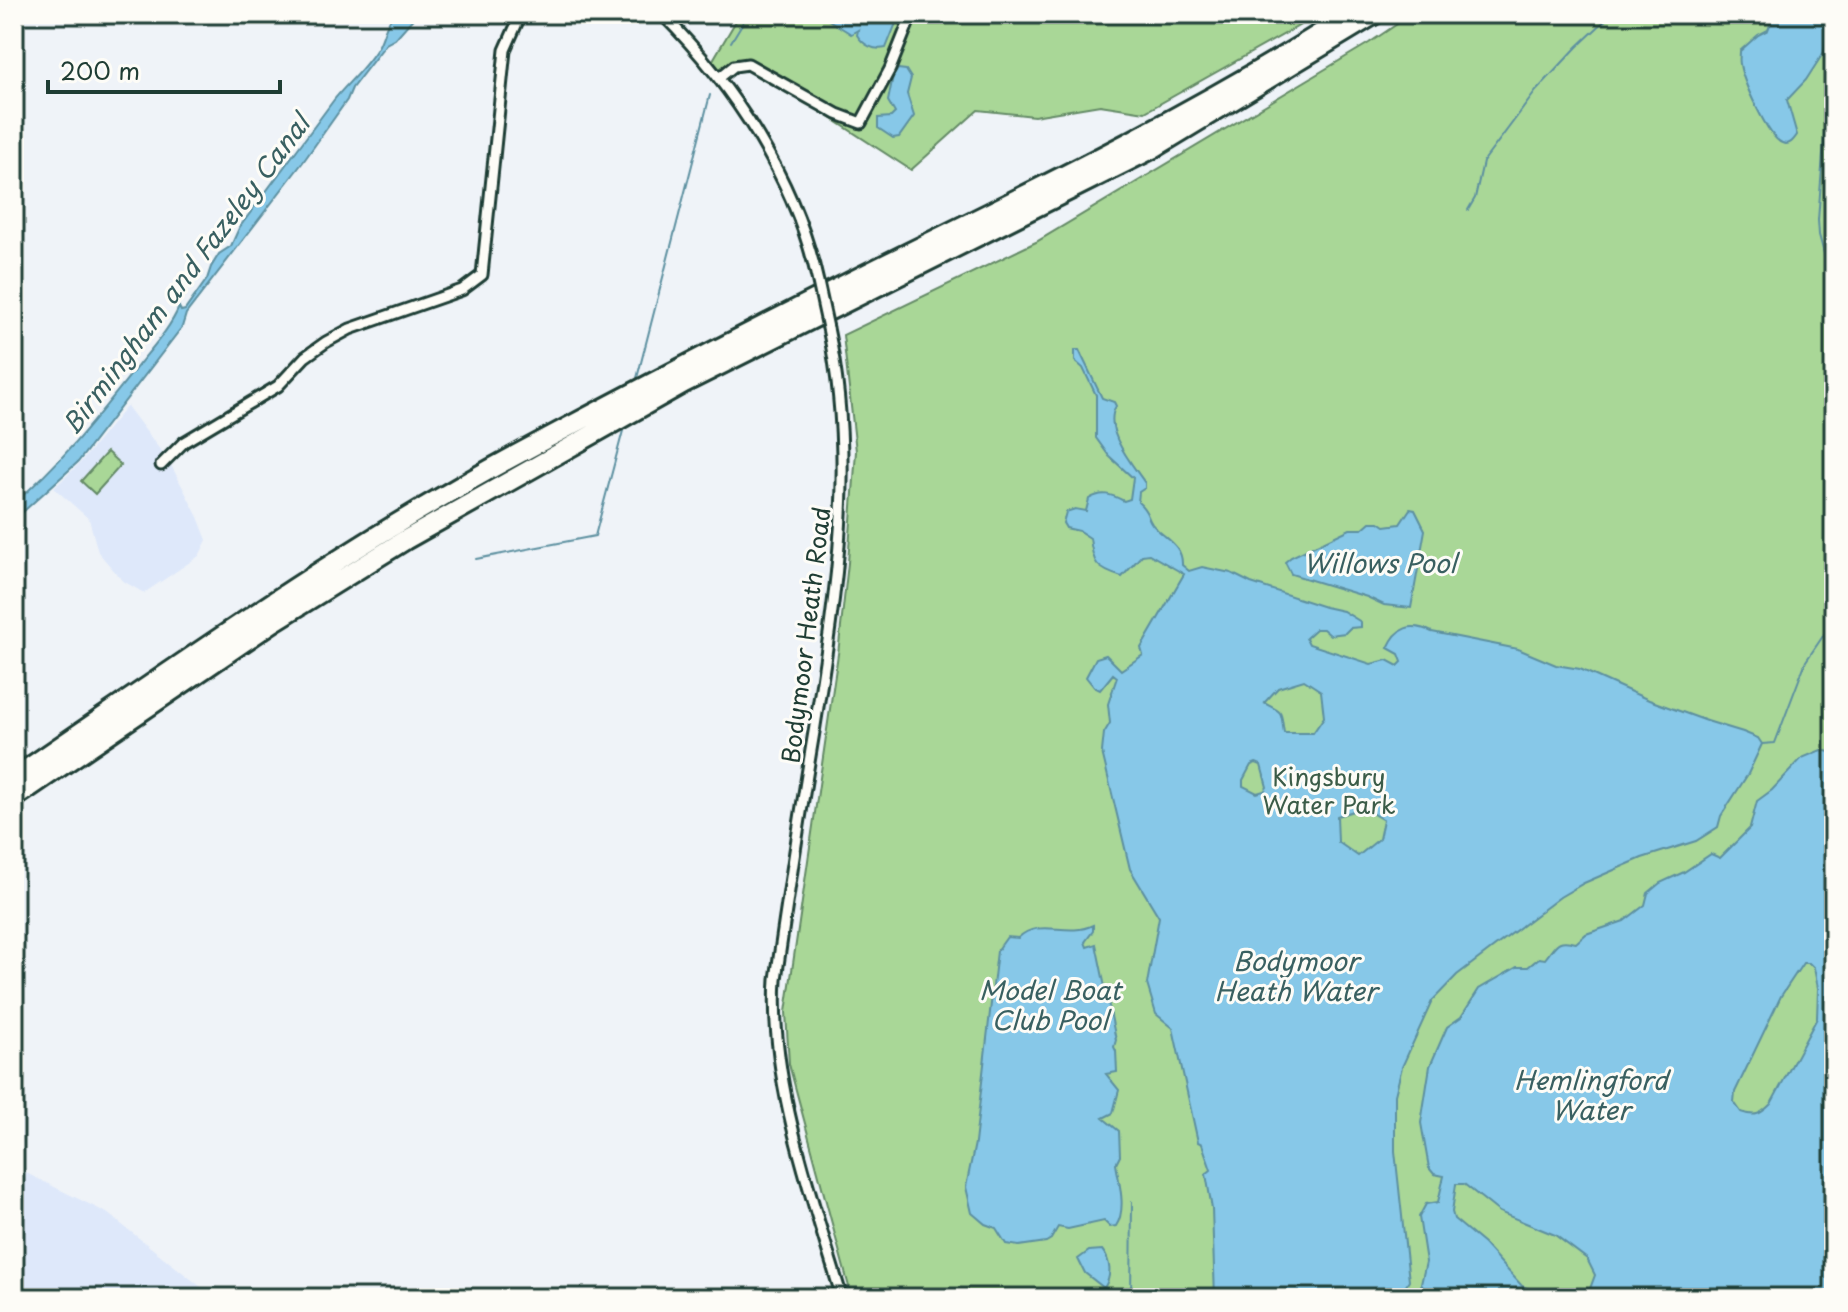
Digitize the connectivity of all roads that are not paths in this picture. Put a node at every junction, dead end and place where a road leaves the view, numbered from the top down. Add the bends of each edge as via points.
1 (521, 14) edge
2 (662, 14) edge
3 (912, 14) edge
4 (1351, 14) edge
5 (1375, 14) edge
6 (719, 78) junction
7 (161, 465) dead end
8 (14, 778) edge
9 (14, 798) edge
10 (842, 1298) edge

1 - 7 street via 505,50 482,275 462,290 326,342 278,386 184,442
2 - 6 street, Bodymoor Heath Road
3 - 6 street via 861,123 748,64 734,66
4 - 8 highway via 1147,135 541,442 392,526
5 - 9 highway via 1152,149 684,383 418,533 273,622
6 - 10 street, Bodymoor Heath Road, bridge via 775,165 795,212 818,282 836,365 842,446 840,547 774,1015 785,1091

